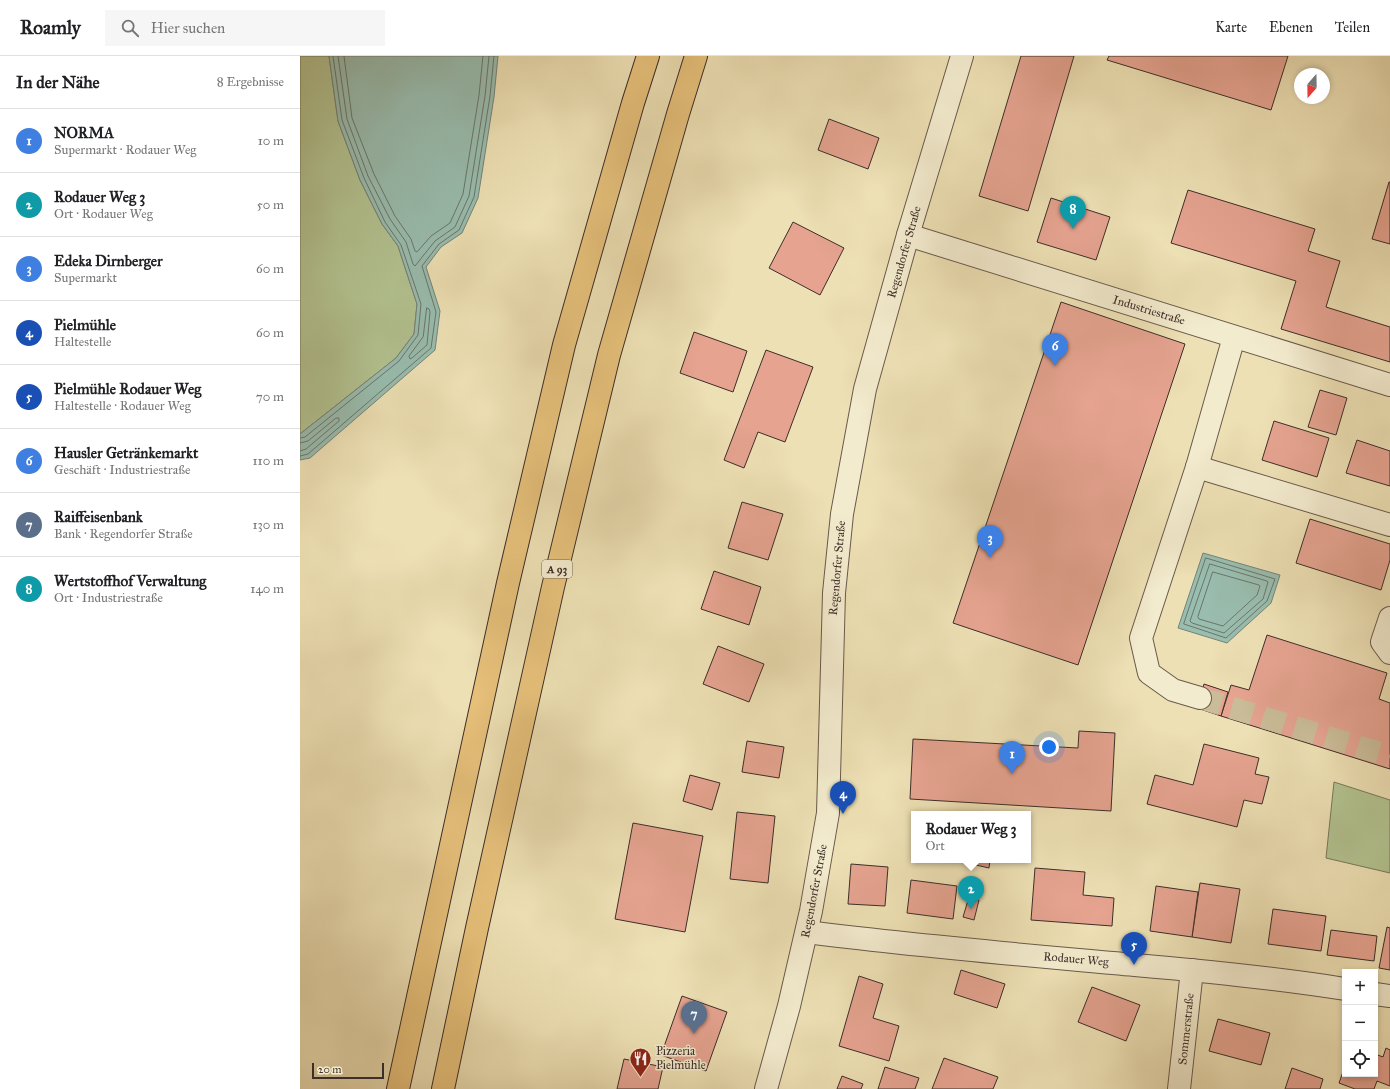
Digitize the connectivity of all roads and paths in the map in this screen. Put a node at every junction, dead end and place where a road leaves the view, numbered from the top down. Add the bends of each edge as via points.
1 (648, 56) edge
2 (696, 56) edge
3 (962, 56) edge
4 (908, 235) junction
5 (1234, 337) junction
6 (1390, 385) edge
7 (1197, 467) junction
8 (1390, 525) edge
9 (1390, 618) edge
10 (1390, 653) edge
11 (1200, 698) tunnel mouth
12 (807, 932) junction
13 (1192, 970) junction
14 (1342, 988) edge
15 (1378, 994) edge
16 (1390, 996) edge
17 (398, 1089) edge
18 (443, 1089) edge
19 (766, 1089) edge
20 (1179, 1089) edge

1 - 17 highway via 564,345 508,583
2 - 18 highway, A 93 via 603,378 553,587
3 - 4 street, Regendorfer Straße
4 - 5 street, Industriestraße
4 - 12 street, Regendorfer Straße via 865,389 842,514 834,594 828,813
5 - 6 street, Industriestraße
5 - 7 street
7 - 8 street
7 - 11 street via 1141,638 1149,673 1172,690
9 - 10 street via 1382,642
12 - 13 street, Rodauer Weg via 874,941
12 - 19 street, Regendorfer Straße
13 - 14 street, Rodauer Weg
13 - 20 street, Sommerstraße
15 - 16 street

